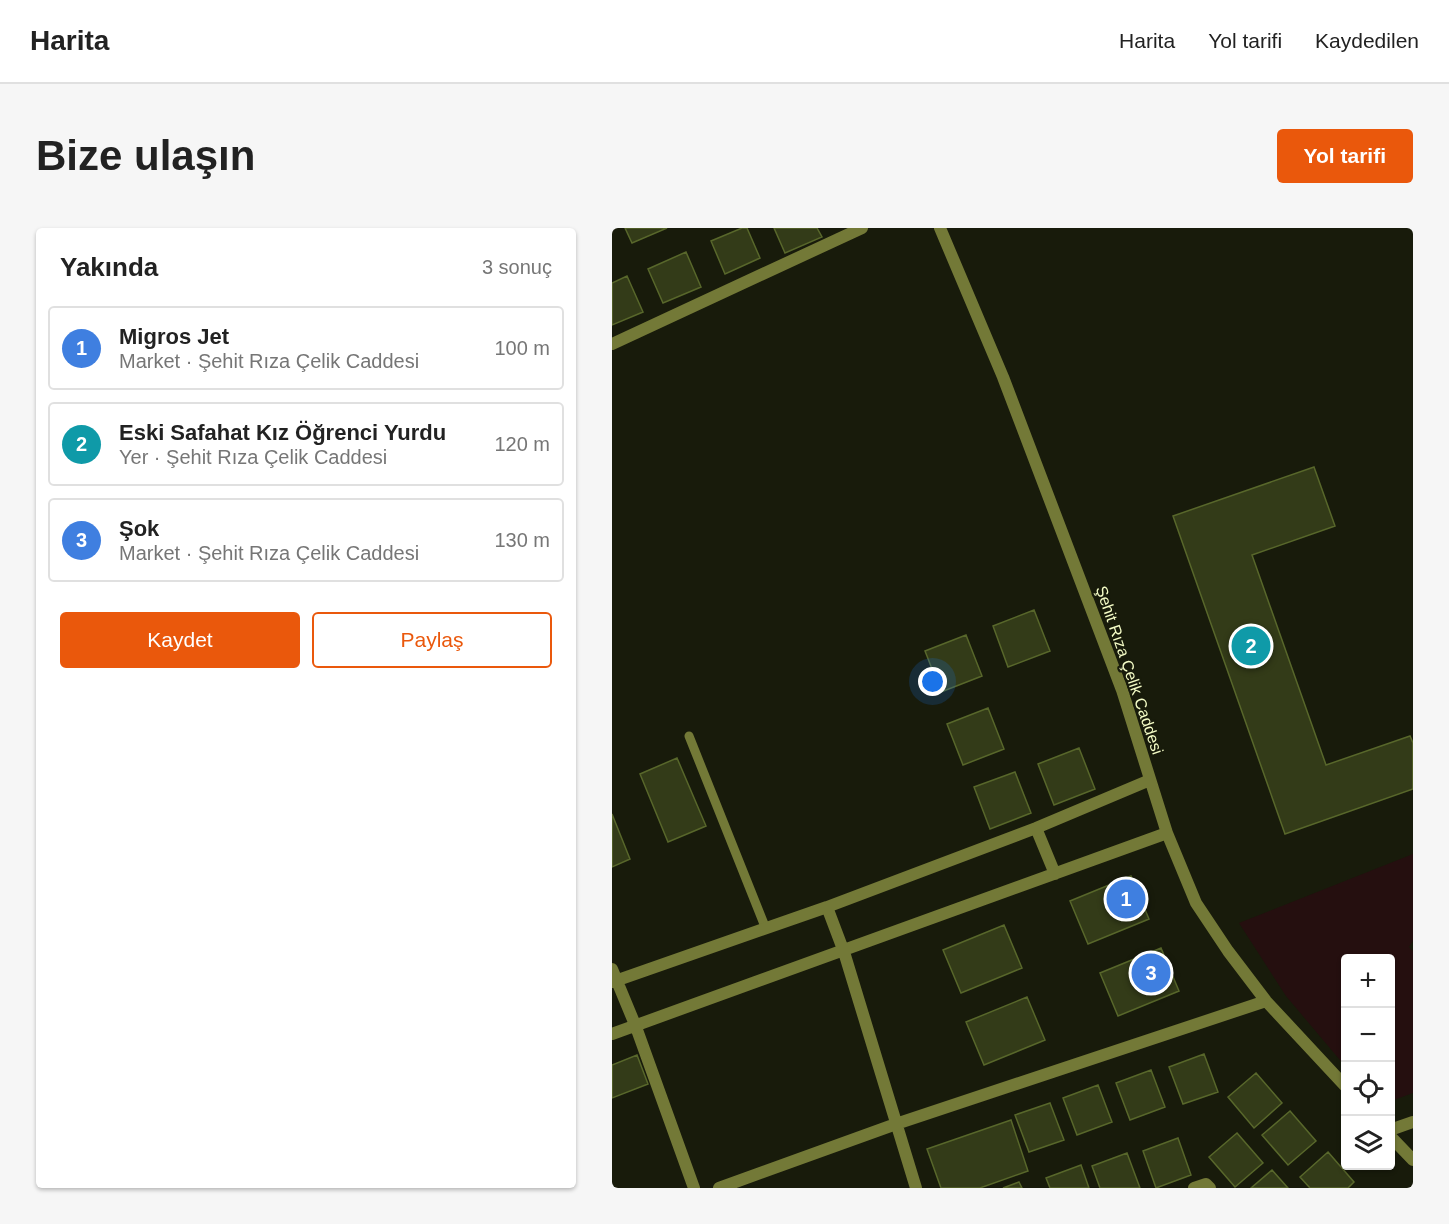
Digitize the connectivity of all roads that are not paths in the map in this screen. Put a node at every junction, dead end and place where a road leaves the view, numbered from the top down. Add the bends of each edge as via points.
1 (862, 228) edge
2 (940, 228) edge
3 (612, 344) edge
4 (689, 736) dead end
5 (1150, 780) junction
6 (1036, 828) junction
7 (1167, 833) junction
8 (1055, 874) junction
9 (827, 908) junction
10 (766, 929) junction
11 (844, 952) junction
12 (614, 977) edge
13 (1266, 1001) junction
14 (636, 1027) junction
15 (612, 1034) edge
16 (1341, 1082) edge
17 (1413, 1122) edge
18 (896, 1124) junction
19 (1395, 1128) edge
20 (1395, 1141) edge
21 (1413, 1160) edge
22 (694, 1188) edge
23 (719, 1188) edge
24 (916, 1188) edge
25 (1194, 1188) edge
26 (1210, 1188) edge

1 - 3 street
2 - 5 street, Şehit Rıza Çelik Caddesi via 1004,377 1122,690
4 - 10 lane
5 - 6 street
5 - 7 street, Şehit Rıza Çelik Caddesi
6 - 8 street
6 - 9 street
7 - 8 street
7 - 13 street, Şehit Rıza Çelik Caddesi via 1197,903
8 - 11 street
9 - 10 street
9 - 11 street
10 - 12 street
11 - 14 street
11 - 18 street
12 - 14 street
13 - 16 street, Şehit Rıza Çelik Caddesi
13 - 18 street
14 - 15 street
14 - 22 street
17 - 19 street
18 - 23 street
18 - 24 street
20 - 21 street
25 - 26 street via 1206,1184

